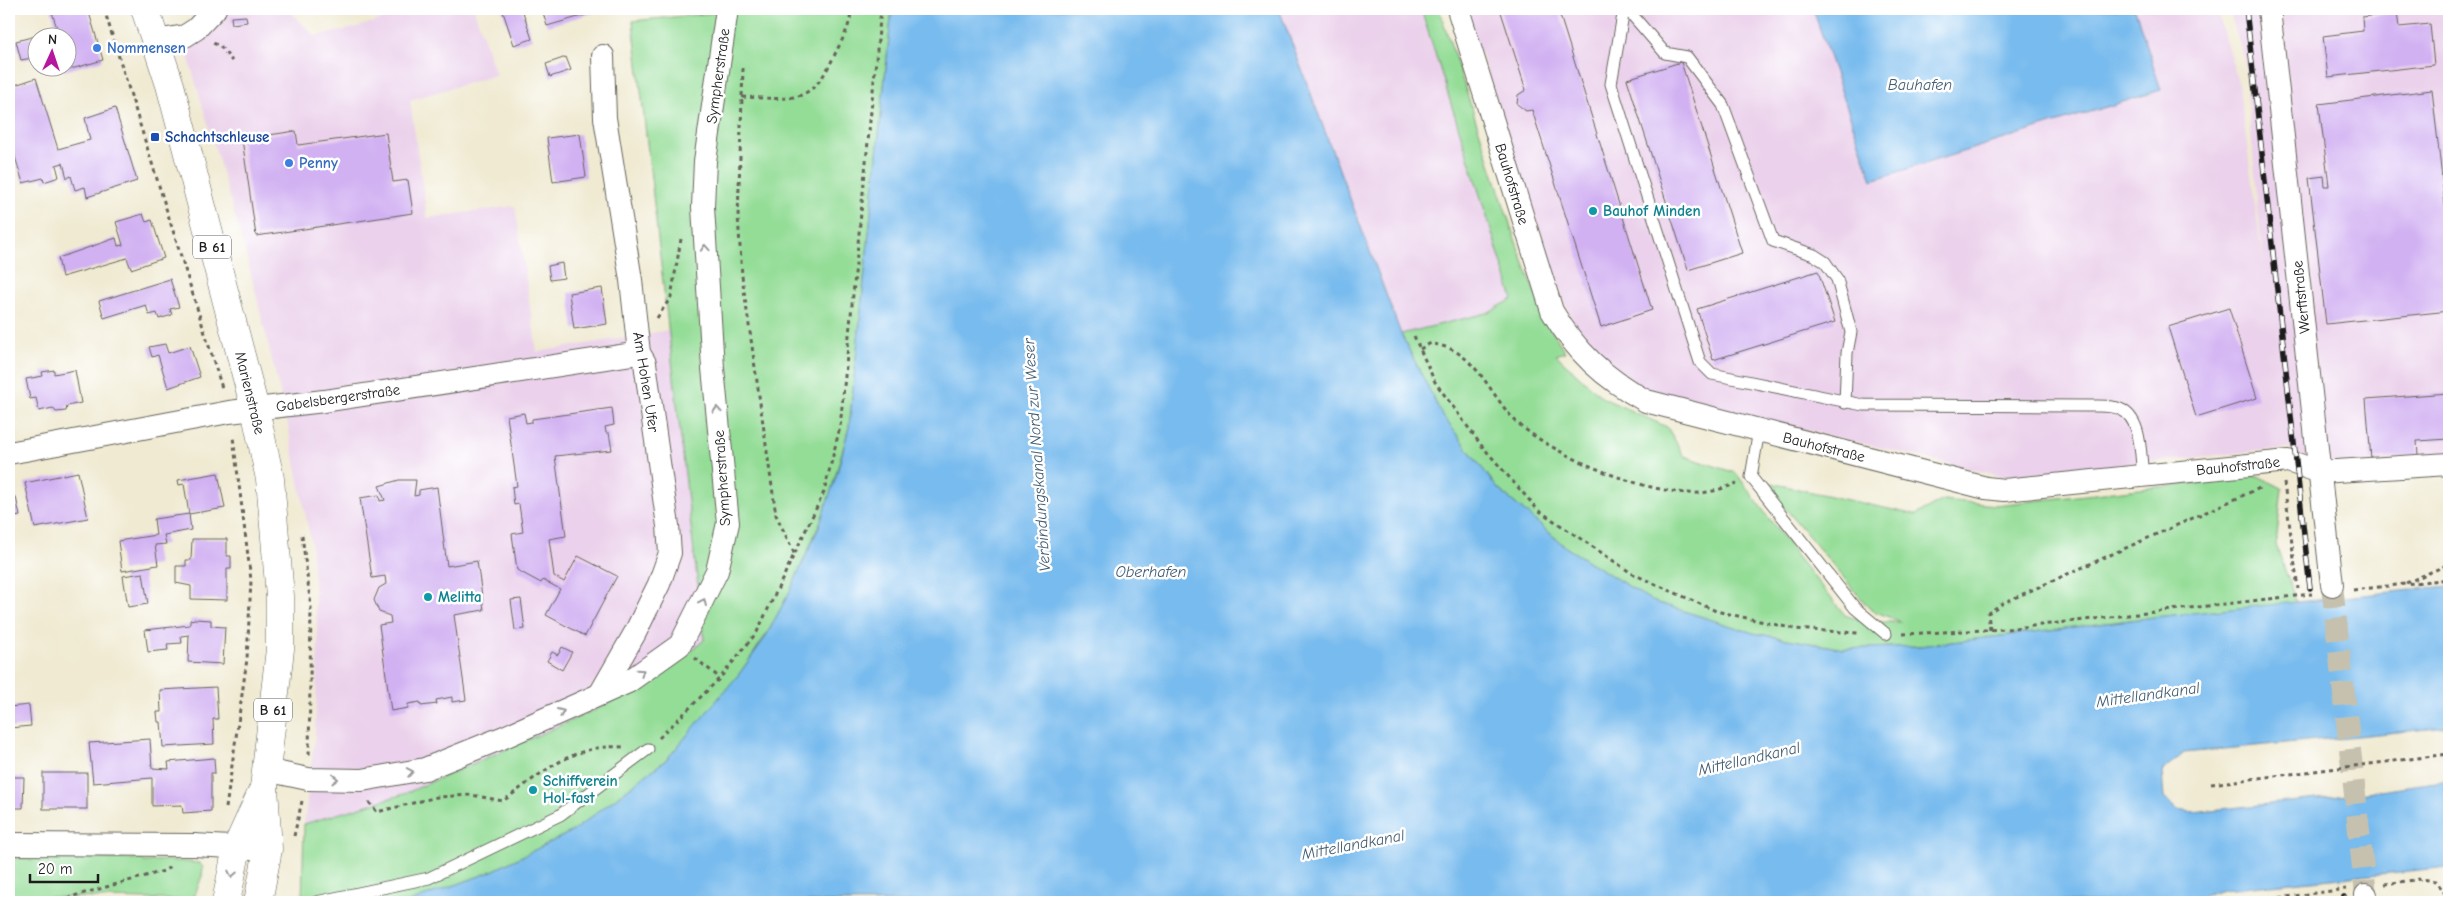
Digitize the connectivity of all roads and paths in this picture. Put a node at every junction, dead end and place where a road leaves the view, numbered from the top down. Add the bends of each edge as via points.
1 (104, 9) edge
2 (145, 9) edge
3 (215, 9) edge
4 (727, 9) edge
5 (851, 9) edge
6 (881, 9) edge
7 (1458, 9) edge
8 (1626, 9) edge
9 (2269, 9) edge
10 (156, 41) junction
11 (603, 56) dead end
12 (744, 58) dead end
13 (742, 97) junction
14 (682, 231) dead end
15 (1414, 336) dead end
16 (1420, 348) junction
17 (639, 353) junction
18 (1845, 403) junction
19 (242, 410) junction
20 (1759, 430) junction
21 (9, 453) edge
22 (2449, 464) edge
23 (2286, 469) junction
24 (2320, 472) junction
25 (2143, 476) junction
26 (1751, 477) junction
27 (795, 555) junction
28 (2449, 564) edge
29 (2449, 579) edge
30 (2404, 584) junction
31 (2298, 589) dead end
32 (2331, 590) junction
33 (1990, 630) junction
34 (1886, 634) junction
35 (680, 645) junction
36 (720, 678) junction
37 (600, 694) junction
38 (648, 749) junction
39 (2449, 754) edge
40 (265, 779) junction
41 (362, 780) junction
42 (2211, 784) dead end
43 (9, 844) edge
44 (194, 844) junction
45 (229, 846) junction
46 (268, 849) junction
47 (2367, 892) edge
48 (2449, 899) edge
49 (60, 902) edge
50 (226, 902) edge
51 (258, 902) edge
52 (316, 902) edge
53 (2248, 902) edge

1 - 19 path
2 - 10 main road, Marienstraße / B 61
3 - 10 street via 185,36
35 -> 4 street, Sympherstraße via 717,572 728,522 702,207 705,161
5 - 13 path via 851,21 826,75 811,91 791,99
6 - 27 path via 840,427 824,492
7 - 20 street, Bauhofstraße via 1552,311 1568,339 1618,386 1646,401
8 - 18 lane via 1665,53 1688,57 1723,105 1773,241 1814,255 1825,262 1837,279 1851,332
8 - 18 lane via 1611,84 1700,362 1712,374
9 - 24 street, Werftstraße
10 - 19 main road, Marienstraße / B 61 via 170,85
11 - 17 street, Am Hohen Ufer via 605,118 631,280
12 - 13 path
13 - 27 path via 738,216 742,276 776,515
14 - 17 path via 671,297 649,330
15 - 16 path
16 - 26 path via 1431,343 1453,350 1470,364 1520,426 1572,458 1633,482 1660,489 1700,493 1722,489
16 - 34 path via 1435,382 1481,445 1538,510 1633,574 1716,611 1795,630
17 - 19 street, Gabelsbergerstraße via 324,401
17 - 37 street, Am Hohen Ufer via 645,364 670,553 635,633
18 - 25 lane via 2120,409 2130,416 2137,429
19 - 21 street, Gabelsbergerstraße
19 - 40 main road, Marienstraße / B 61 via 270,480 280,596 280,649
19 - 45 path via 239,472 251,580
20 - 25 street, Bauhofstraße via 1995,489
20 - 26 lane
22 - 24 street, Bauhofstraße
23 - 24 street, Bauhofstraße
23 - 25 street, Bauhofstraße
23 - 31 path
23 - 33 path via 2003,604 1988,613
24 - 32 street, Werftstraße
26 - 34 lane via 1855,608
27 - 36 path via 757,632
28 - 30 path
29 - 30 path
30 - 32 path
32 - 33 path
33 - 34 path
35 - 36 path
37 -> 35 street, Sympherstraße via 628,682
36 - 38 path
41 -> 37 street, Sympherstraße via 425,769
38 - 41 path via 608,746 576,752 503,801 472,795 437,797 377,812 367,800
38 - 52 lane via 560,815 429,878
39 - 42 path
40 -> 41 street, Sympherstraße
40 - 45 main road, Marienstraße / B 61
40 - 46 main road, Marienstraße / B 61
43 - 44 street
44 - 45 street
44 - 49 path via 182,860 164,871
45 - 46 street
45 -> 50 main road, Marienstraße / B 61
46 - 51 main road, Marienstraße / B 61
47 - 48 path via 2421,878 2436,882
47 - 53 path

